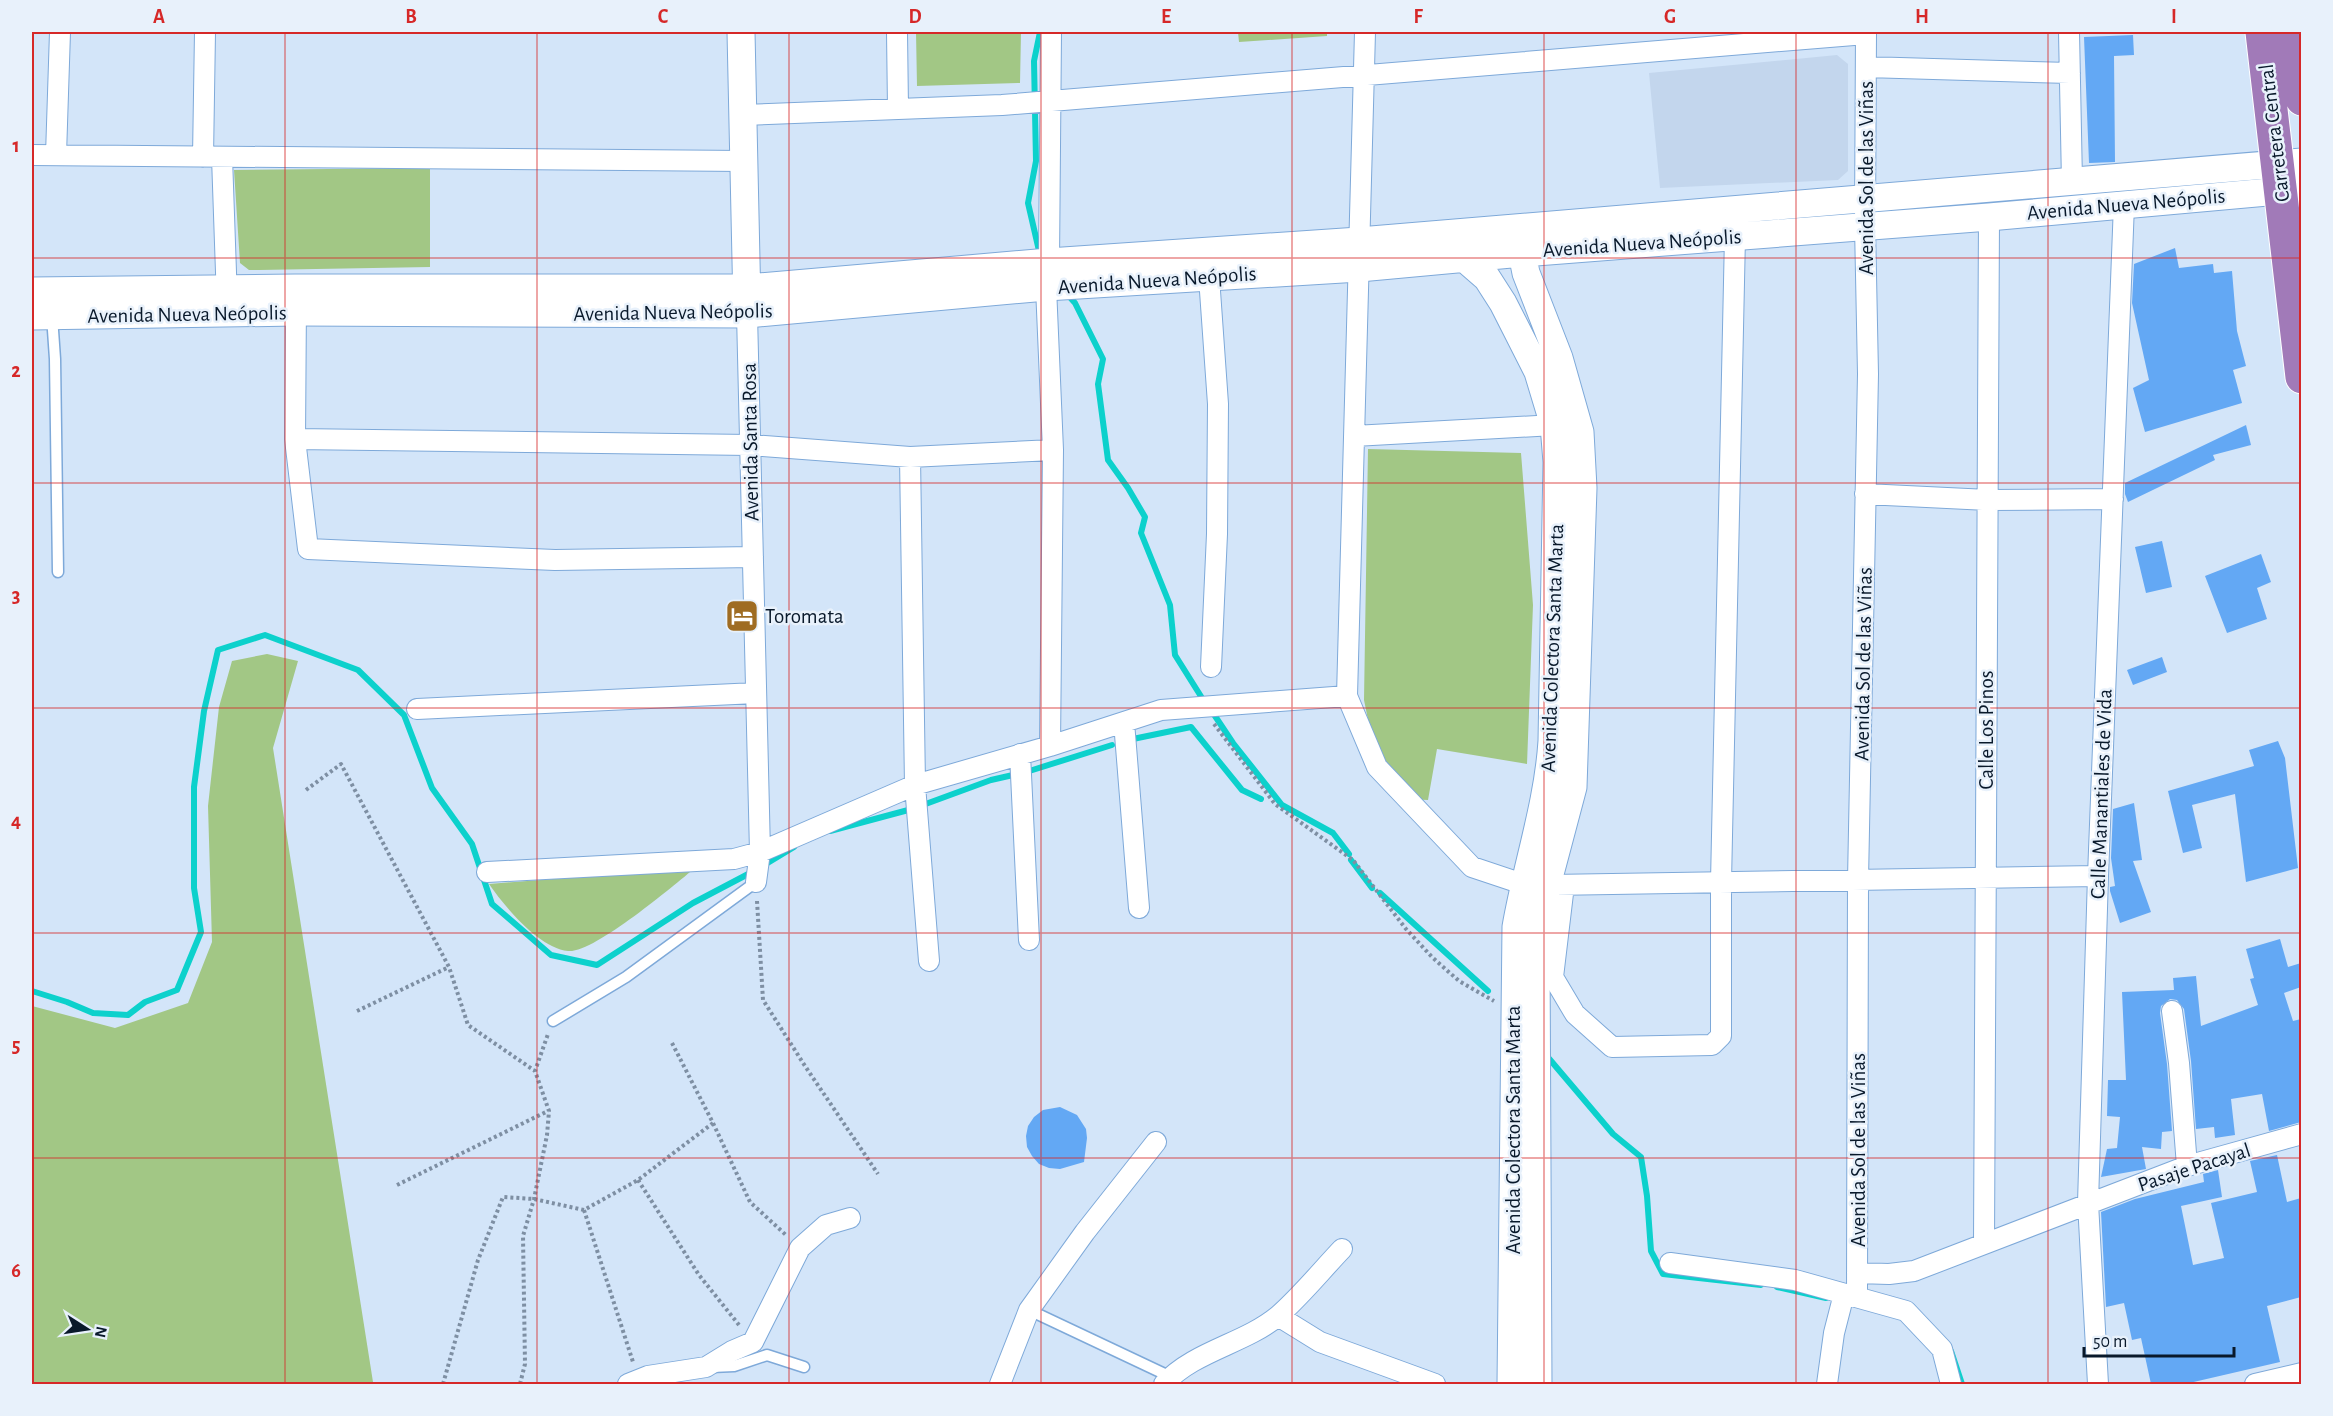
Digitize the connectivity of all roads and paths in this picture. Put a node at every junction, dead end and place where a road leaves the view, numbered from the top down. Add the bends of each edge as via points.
1 (60, 32) edge
2 (206, 32) edge
3 (741, 32) edge
4 (897, 32) edge
5 (1051, 32) edge
6 (1365, 32) edge
7 (2069, 32) edge
8 (2262, 32) edge
9 (2294, 32) edge
10 (1866, 33) edge
11 (1715, 39) edge
12 (1866, 67) junction
13 (2070, 73) junction
14 (1364, 75) junction
15 (2301, 99) edge
16 (1049, 101) junction
17 (898, 109) junction
18 (743, 115) junction
19 (32, 155) edge
20 (56, 155) junction
21 (212, 157) junction
22 (744, 161) junction
23 (2290, 177) edge
24 (2073, 182) junction
25 (2124, 204) junction
26 (1865, 212) junction
27 (1989, 217) junction
28 (1734, 236) junction
29 (1522, 253) junction
30 (1359, 255) junction
31 (1464, 258) junction
32 (1048, 274) junction
33 (1209, 277) junction
34 (32, 291) edge
35 (296, 300) junction
36 (190, 301) junction
37 (227, 301) junction
38 (747, 301) junction
39 (42, 316) edge
40 (2301, 377) edge
41 (1554, 425) junction
42 (1354, 436) junction
43 (295, 439) junction
44 (750, 445) junction
45 (1053, 450) junction
46 (910, 457) junction
47 (1865, 494) junction
48 (2113, 499) junction
49 (1988, 500) junction
50 (753, 557) junction
51 (58, 572) dead end
52 (1211, 667) dead end
53 (756, 693) junction
54 (1347, 696) junction
55 (1201, 707) junction
56 (417, 710) dead end
57 (1124, 722) junction
58 (1050, 746) junction
59 (1020, 754) junction
60 (915, 785) junction
61 (306, 790) dead end
62 (760, 852) junction
63 (488, 872) dead end
64 (2098, 876) junction
65 (1986, 878) junction
66 (1858, 880) junction
67 (756, 882) junction
68 (1721, 882) junction
69 (1545, 884) junction
70 (1139, 908) dead end
71 (1029, 940) dead end
72 (929, 961) dead end
73 (449, 967) junction
74 (357, 1011) dead end
75 (2172, 1011) dead end
76 (1513, 1012) junction
77 (553, 1021) joint
78 (672, 1043) dead end
79 (535, 1071) junction
80 (549, 1111) junction
81 (713, 1123) junction
82 (2301, 1134) edge
83 (1156, 1142) dead end
84 (2187, 1166) junction
85 (878, 1174) dead end
86 (638, 1180) junction
87 (397, 1185) dead end
88 (534, 1199) junction
89 (2088, 1203) junction
90 (584, 1210) junction
91 (850, 1218) dead end
92 (1984, 1243) junction
93 (800, 1248) junction
94 (1342, 1249) dead end
95 (1670, 1263) dead end
96 (1857, 1274) junction
97 (1851, 1296) junction
98 (1029, 1310) junction
99 (1278, 1316) junction
100 (753, 1342) junction
101 (706, 1367) junction
102 (804, 1367) dead end
103 (2301, 1373) edge
104 (1168, 1381) edge
105 (633, 1382) edge
106 (442, 1384) edge
107 (520, 1384) edge
108 (1000, 1384) edge
109 (1435, 1384) edge
110 (1511, 1384) edge
111 (1538, 1384) edge
112 (1827, 1384) edge
113 (1951, 1384) edge
114 (2098, 1384) edge
115 (2255, 1384) edge

1 - 20 street
2 - 21 street
3 - 18 street, Avenida Santa Rosa
4 - 17 street
5 - 16 street
6 - 14 street
7 - 13 street
8 - 23 highway, Carretera Central
9 - 15 highway, Carretera Central
10 - 11 street
10 - 12 street, Avenida Sol de las Viñas
11 - 14 street
12 - 13 street
12 - 26 street, Avenida Sol de las Viñas
13 - 24 street
14 - 16 street
14 - 30 street
16 - 17 street
16 - 32 street
17 - 18 street
18 - 22 street, Avenida Santa Rosa
19 - 20 street
20 - 21 street
21 - 22 street
21 - 37 street
22 - 38 street, Avenida Santa Rosa
23 - 24 street, Avenida Nueva Neópolis
23 - 25 street, Avenida Nueva Neópolis
23 - 40 highway, Carretera Central
24 - 26 street, Avenida Nueva Neópolis
25 - 27 street, Avenida Nueva Neópolis
25 - 48 street, Calle Manantiales de Vida
26 - 27 street, Avenida Nueva Neópolis
26 - 28 street, Avenida Nueva Neópolis
26 - 30 street, Avenida Nueva Neópolis
26 - 47 street, Avenida Sol de las Viñas
27 - 49 street, Calle Los Pinos
28 - 29 street, Avenida Nueva Neópolis
28 - 68 street
29 - 31 street, Avenida Nueva Neópolis
29 - 69 street, Avenida Colectora Santa Marta via 1580,432 1583,488 1573,787
30 - 31 street, Avenida Nueva Neópolis
30 - 32 street, Avenida Nueva Neópolis
30 - 33 street, Avenida Nueva Neópolis
30 - 42 street
31 - 41 street, Avenida Colectora Santa Marta via 1487,278 1503,303 1538,372
32 - 33 street, Avenida Nueva Neópolis
32 - 38 street, Avenida Nueva Neópolis
32 - 45 street
33 - 52 street via 1218,404
34 - 36 street, Avenida Nueva Neópolis
35 - 37 street, Avenida Nueva Neópolis
35 - 38 street, Avenida Nueva Neópolis
35 - 43 street
36 - 37 street, Avenida Nueva Neópolis
36 - 39 street, Avenida Nueva Neópolis
38 - 44 street, Avenida Santa Rosa
39 - 51 lane via 55,359
41 - 42 street
41 - 69 street, Avenida Colectora Santa Marta via 1557,462 1552,741
42 - 54 street
43 - 44 street
43 - 50 street via 308,549 555,560
44 - 46 street
44 - 50 street, Avenida Santa Rosa
45 - 46 street
45 - 58 street
46 - 60 street
47 - 49 street
47 - 66 street, Avenida Sol de las Viñas
48 - 49 street
48 - 64 street, Calle Manantiales de Vida
49 - 65 street, Calle Los Pinos
50 - 53 street, Avenida Santa Rosa
53 - 56 street
53 - 62 street, Avenida Santa Rosa
54 - 55 street
54 - 69 street via 1377,767 1472,867
55 - 57 street via 1161,710
55 - 76 path via 1275,804 1353,860 1406,929 1459,981
57 - 58 street
57 - 70 street
58 - 59 street
59 - 60 street
59 - 71 street
60 - 62 street
60 - 72 street
61 - 73 path via 341,764
62 - 63 street via 734,859
62 - 67 street, Avenida Santa Rosa
64 - 65 street
64 - 89 street, Calle Manantiales de Vida
65 - 66 street
65 - 92 street, Calle Los Pinos
66 - 68 street
66 - 96 street, Avenida Sol de las Viñas
67 - 77 lane via 626,977
67 - 85 path via 763,1000
68 - 69 street
68 - 69 street via 1721,1036 1712,1045 1612,1047 1575,1014 1553,977
69 - 76 street, Avenida Colectora Santa Marta via 1515,927
69 - 111 street, Avenida Colectora Santa Marta via 1536,950
73 - 74 path
73 - 79 path via 468,1025
75 - 84 street
76 - 110 street, Avenida Colectora Santa Marta
77 - 79 path
78 - 81 path
79 - 80 path
80 - 87 path
80 - 88 path
81 - 86 path
81 - 93 path via 750,1202
82 - 84 street, Pasaje Pacayal
83 - 98 street
84 - 89 street, Pasaje Pacayal
86 - 90 path
86 - 100 path via 699,1275
88 - 90 path
88 - 106 path via 503,1197 478,1260
88 - 107 path via 523,1236 525,1364
89 - 92 street, Pasaje Pacayal
89 - 114 street, Calle Manantiales de Vida
90 - 105 path
91 - 93 street via 826,1225
92 - 96 street, Pasaje Pacayal via 1914,1271
93 - 100 street
94 - 99 street
95 - 97 street via 1795,1280
96 - 97 street, Avenida Sol de las Viñas
97 - 112 street, Avenida Sol de las Viñas via 1834,1333
97 - 113 street via 1906,1311 1942,1349
98 - 104 lane
98 - 108 street
99 - 104 street via 1203,1356
99 - 109 street via 1320,1342
100 - 101 street
101 - 102 lane via 734,1366 766,1355
101 - 105 street
103 - 115 street

